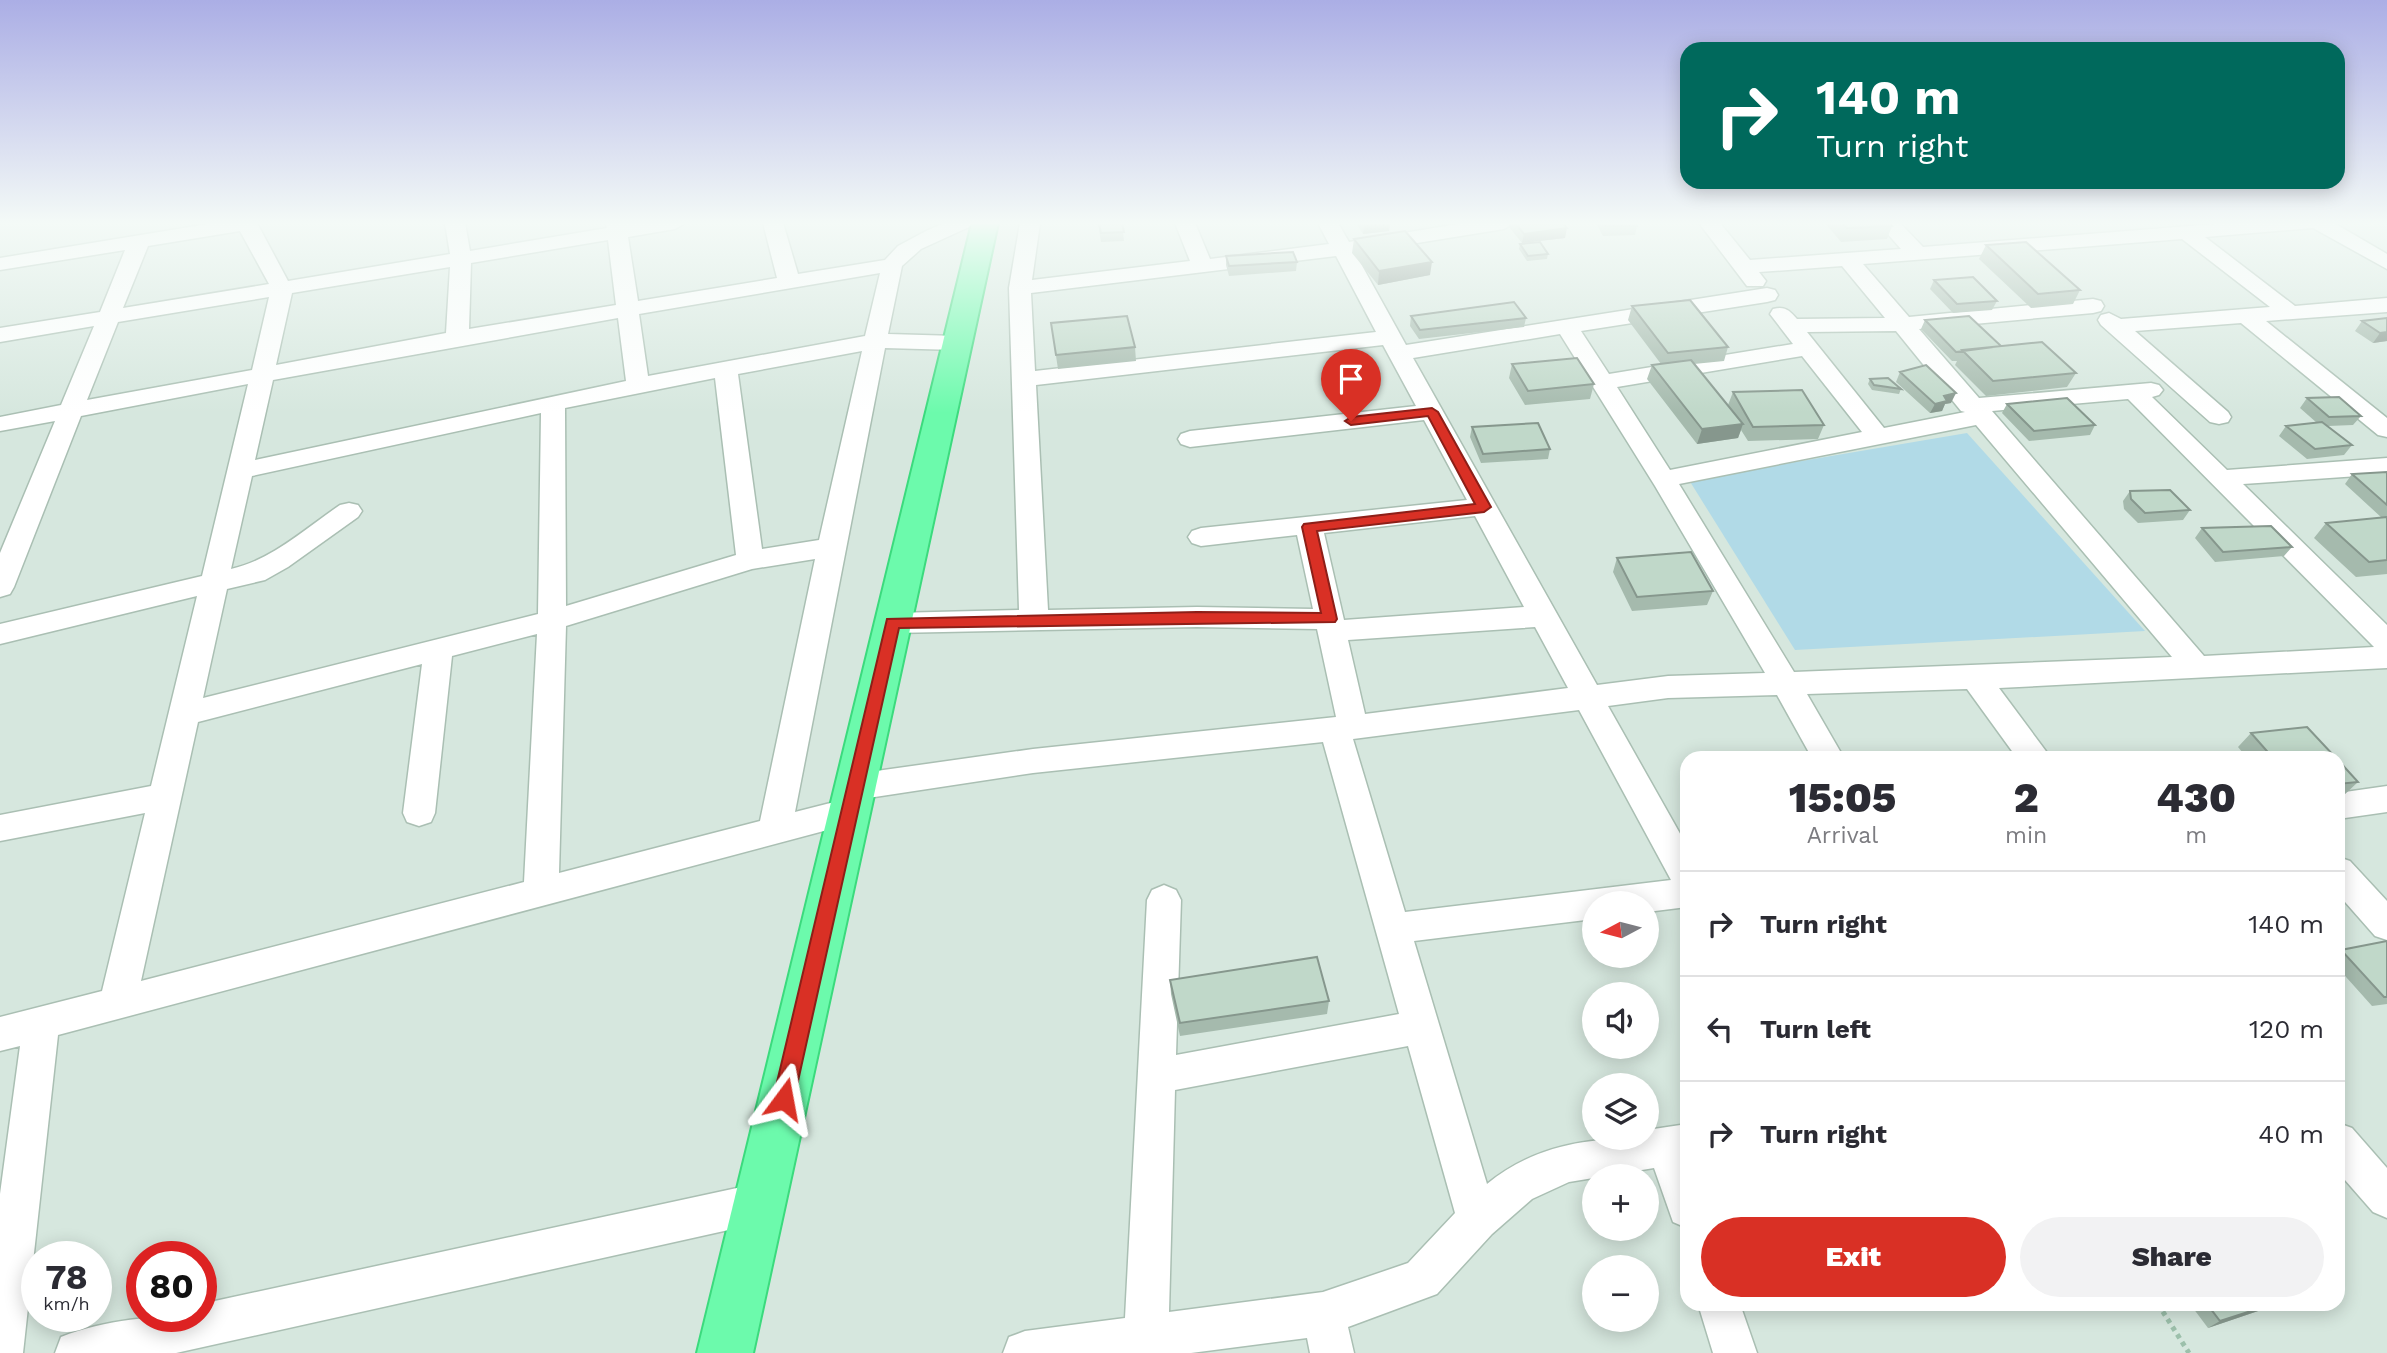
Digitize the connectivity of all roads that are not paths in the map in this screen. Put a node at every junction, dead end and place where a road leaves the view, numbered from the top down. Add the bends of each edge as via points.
1 (121, 286) edge
2 (280, 286) edge
3 (299, 286) edge
4 (460, 286) edge
5 (622, 286) edge
6 (764, 286) edge
7 (888, 286) edge
8 (970, 286) edge
9 (1035, 286) edge
10 (1363, 286) edge
11 (1760, 286) edge
12 (1870, 286) edge
13 (2256, 286) edge
14 (1020, 288) joint
15 (2073, 288) edge
16 (282, 289) junction
17 (1767, 295) junction
18 (2387, 305) edge
19 (2093, 306) junction
20 (625, 309) junction
21 (2292, 314) junction
22 (108, 317) junction
23 (2248, 317) junction
24 (1902, 324) junction
25 (1566, 326) junction
26 (1791, 326) junction
27 (2116, 326) junction
28 (0, 335) edge
29 (457, 338) junction
30 (877, 341) junction
31 (957, 343) junction
32 (1395, 345) junction
33 (1808, 348) junction
34 (726, 369) junction
35 (262, 374) junction
36 (1023, 379) junction
37 (1602, 382) junction
38 (638, 385) junction
39 (2185, 386) junction
40 (2133, 391) junction
41 (553, 403) junction
42 (71, 411) junction
43 (1977, 411) junction
44 (2376, 411) edge
45 (1432, 412) junction
46 (2219, 417) dead end
47 (0, 424) edge
48 (2387, 430) edge
49 (1878, 436) junction
50 (1190, 439) dead end
51 (2387, 466) edge
52 (240, 471) junction
53 (2221, 478) junction
54 (1664, 479) junction
55 (1484, 507) junction
56 (349, 511) dead end
57 (1310, 527) junction
58 (1201, 537) dead end
59 (831, 547) junction
60 (750, 560) junction
61 (214, 584) junction
62 (0, 587) edge
63 (1543, 616) junction
64 (1034, 619) junction
65 (552, 620) junction
66 (893, 623) junction
67 (1331, 625) junction
68 (0, 634) edge
69 (2387, 642) edge
70 (438, 649) junction
71 (2387, 657) edge
72 (2196, 667) junction
73 (1975, 678) junction
74 (1786, 682) junction
75 (1587, 696) junction
76 (184, 714) junction
77 (1344, 728) junction
78 (1824, 751) edge
79 (2030, 751) edge
80 (165, 796) junction
81 (852, 799) junction
82 (2387, 799) edge
83 (2345, 805) edge
84 (419, 813) dead end
85 (0, 828) edge
86 (775, 830) junction
87 (1680, 865) edge
88 (2345, 879) edge
89 (541, 892) junction
90 (1680, 893) edge
91 (1659, 896) edge
92 (1164, 900) dead end
93 (1582, 905) edge
94 (2387, 925) edge
95 (1393, 929) junction
96 (117, 1005) junction
97 (41, 1025) junction
98 (1422, 1027) junction
99 (0, 1034) edge
100 (1157, 1076) junction
101 (1677, 1145) edge
102 (2345, 1150) edge
103 (1680, 1164) edge
104 (2387, 1198) edge
105 (760, 1203) junction
106 (1477, 1219) junction
107 (1721, 1311) edge
108 (1328, 1334) edge
109 (1146, 1337) junction
110 (1, 1353) edge
111 (77, 1353) edge
112 (725, 1353) edge
113 (1025, 1353) edge
114 (1735, 1353) edge

1 - 22 street
2 - 16 street
3 - 16 street
4 - 29 street
5 - 20 street
6 - 20 street
7 - 30 street
8 - 31 highway
9 - 14 street
10 - 32 street
11 - 17 street
12 - 24 street
13 - 21 street
14 - 36 street
15 - 19 street
16 - 22 street
16 - 35 street
17 - 25 street
17 - 26 street
18 - 21 street
19 - 24 street
19 - 27 street
20 - 29 street
20 - 38 street
21 - 23 street
22 - 28 street
22 - 42 street
23 - 27 street
23 - 44 street
24 - 26 street
24 - 43 street
25 - 32 street
25 - 37 street
26 - 33 street
27 - 39 street
29 - 35 street
30 - 31 street
30 - 34 street
30 - 59 street
31 - 66 highway
32 - 36 street
32 - 45 street
33 - 37 street
33 - 49 street
34 - 38 street
34 - 60 street
35 - 42 street
35 - 52 street
36 - 64 street
37 - 54 street
38 - 41 street
39 - 40 street
39 - 46 street
40 - 43 street
40 - 53 street
41 - 52 street
41 - 65 street
42 - 47 street
42 - 62 street
43 - 49 street
43 - 72 street
44 - 48 street
45 - 50 street
45 - 55 street
49 - 54 street
51 - 53 street
52 - 61 street
53 - 69 street
54 - 74 street
55 - 57 street
55 - 63 street
56 - 61 street via 278,561 255,573
57 - 58 street
57 - 67 street
59 - 60 street
59 - 86 street
60 - 65 street
61 - 68 street
61 - 76 street
63 - 67 street
63 - 75 street
64 - 66 street
64 - 67 street
65 - 70 street
65 - 89 street
66 - 81 highway
67 - 77 street
70 - 76 street
70 - 84 street
71 - 72 street
72 - 73 street
73 - 74 street
73 - 79 street
74 - 75 street
74 - 78 street
75 - 77 street
75 - 87 street
76 - 80 street
77 - 81 street via 1033,761
77 - 95 street
80 - 85 street
80 - 96 street
81 - 86 street
81 - 105 highway
82 - 83 street
86 - 89 street
88 - 94 street
89 - 96 street
90 - 91 street
92 - 100 street
93 - 95 street
95 - 98 street
96 - 97 street
97 - 99 street
97 - 110 street
98 - 100 street
98 - 106 street
100 - 109 street
101 - 103 street
101 - 106 street via 1566,1163 1518,1185
102 - 104 street
105 - 111 street
105 - 112 highway
106 - 108 street via 1422,1279
107 - 114 street
108 - 109 street
109 - 113 street

